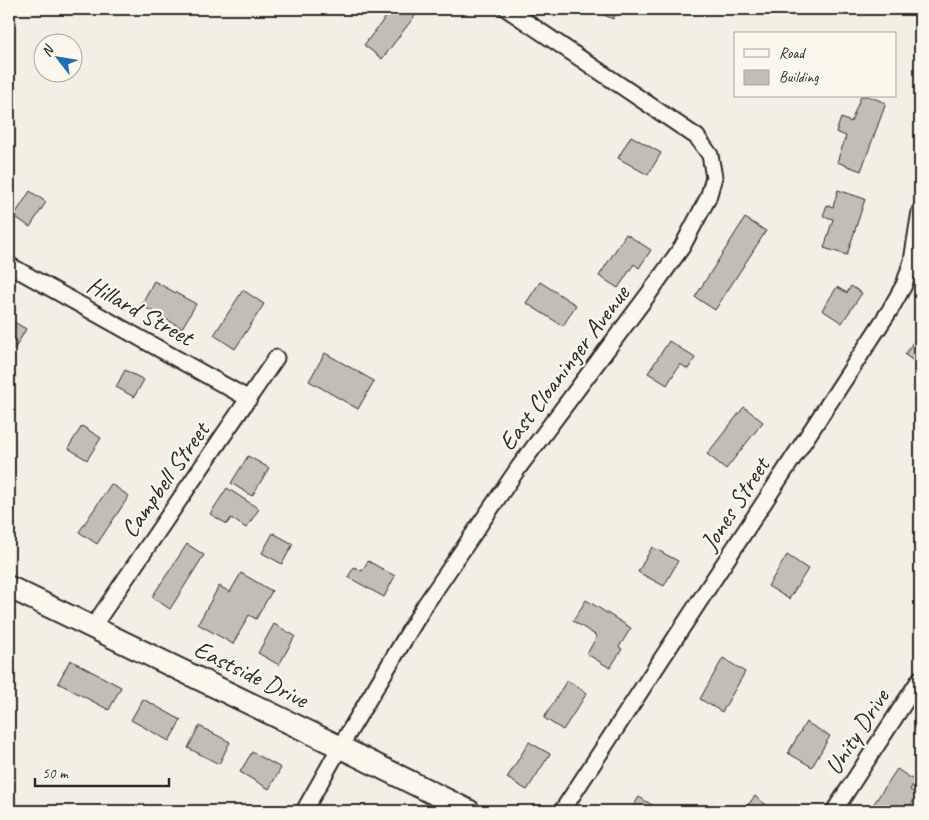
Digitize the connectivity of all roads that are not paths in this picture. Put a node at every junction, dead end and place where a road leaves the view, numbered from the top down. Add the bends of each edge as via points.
1 (507, 9) edge
2 (524, 14) edge
3 (920, 212) edge
4 (9, 265) edge
5 (276, 358) dead end
6 (249, 399) junction
7 (9, 586) edge
8 (92, 628) junction
9 (920, 679) edge
10 (340, 746) junction
11 (304, 811) edge
12 (470, 811) edge
13 (562, 811) edge
14 (834, 811) edge

1 - 2 street, East Cloaninger Avenue
2 - 10 street, East Cloaninger Avenue via 698,137 710,155 714,177 708,198 682,247 519,467 426,605
3 - 13 street, Jones Street via 912,261 904,285 890,310
4 - 6 street, Hillard Street
5 - 6 street, Campbell Street
6 - 8 street, Campbell Street
7 - 8 street, Eastside Drive
8 - 10 street, Eastside Drive
9 - 14 street, Unity Drive
10 - 11 street, East Cloaninger Avenue
10 - 12 street, Eastside Drive

